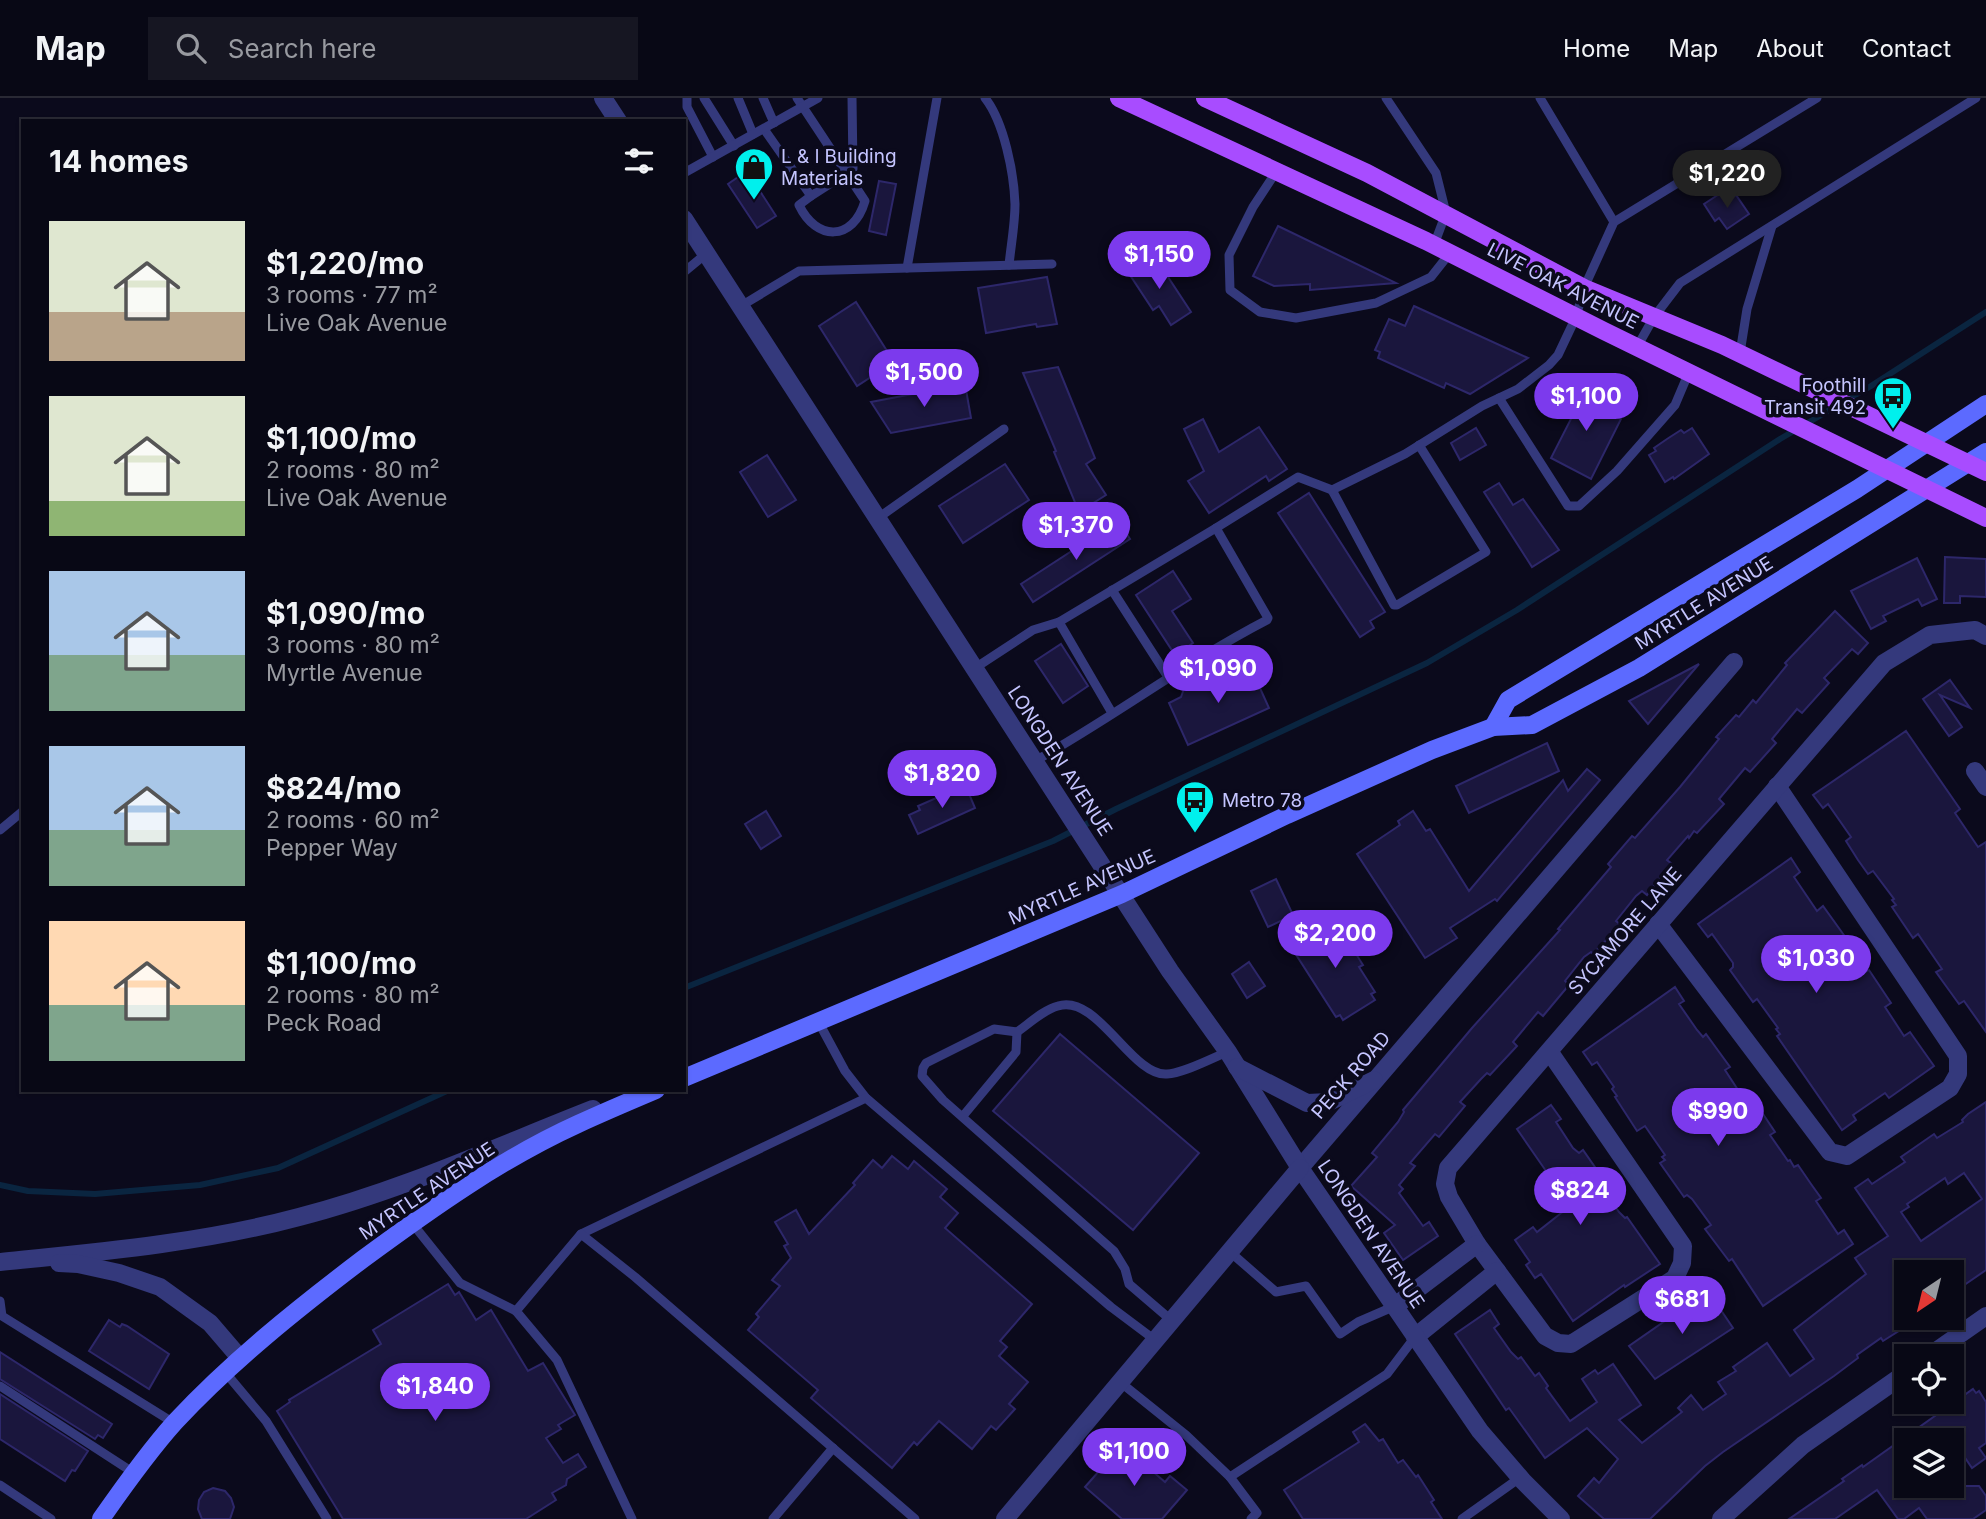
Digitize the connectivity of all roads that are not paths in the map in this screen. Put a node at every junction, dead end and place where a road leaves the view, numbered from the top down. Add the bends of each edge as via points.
1 (603, 98) edge
2 (687, 98) edge
3 (704, 98) edge
4 (738, 98) edge
5 (763, 98) edge
6 (818, 98) edge
7 (852, 98) edge
8 (937, 98) edge
9 (985, 98) edge
10 (1119, 98) edge
11 (1205, 98) edge
12 (1386, 98) edge
13 (1541, 98) edge
14 (1818, 98) edge
15 (1976, 98) edge
16 (800, 103) edge
17 (617, 119) edge
18 (774, 123) junction
19 (764, 128) junction
20 (753, 134) junction
21 (734, 146) junction
22 (713, 157) junction
23 (686, 172) edge
24 (1276, 172) junction
25 (845, 174) junction
26 (811, 197) junction
27 (1446, 213) junction
28 (686, 222) edge
29 (1614, 222) junction
30 (1772, 226) junction
31 (1442, 249) junction
32 (707, 253) junction
33 (1052, 264) dead end
34 (1009, 265) junction
35 (907, 268) junction
36 (686, 270) edge
37 (1584, 288) junction
38 (741, 306) junction
39 (1576, 317) junction
40 (1654, 317) junction
41 (1637, 347) junction
42 (1740, 353) junction
43 (1689, 372) junction
44 (1499, 398) junction
45 (1986, 404) edge
46 (1004, 429) dead end
47 (1928, 443) junction
48 (1419, 446) junction
49 (1986, 452) edge
50 (1969, 462) junction
51 (1886, 470) junction
52 (1986, 472) edge
53 (1926, 489) junction
54 (1332, 490) junction
55 (878, 518) junction
56 (1986, 518) edge
57 (1216, 528) junction
58 (1112, 590) junction
59 (1059, 622) junction
60 (1986, 635) edge
61 (1734, 662) dead end
62 (975, 668) junction
63 (1168, 677) junction
64 (1112, 713) junction
65 (1493, 727) junction
66 (1035, 761) junction
67 (1975, 771) dead end
68 (1777, 786) junction
69 (1986, 787) edge
70 (21, 813) edge
71 (0, 830) edge
72 (1122, 894) junction
73 (1658, 924) junction
74 (818, 1021) junction
75 (1017, 1032) junction
76 (1549, 1051) junction
77 (1232, 1060) junction
78 (686, 1075) edge
79 (1374, 1080) junction
80 (637, 1092) edge
81 (651, 1092) edge
82 (866, 1098) junction
83 (963, 1116) junction
84 (1300, 1168) junction
85 (412, 1223) junction
86 (581, 1234) junction
87 (1477, 1244) junction
88 (1229, 1251) junction
89 (24, 1260) junction
90 (0, 1262) edge
91 (1497, 1271) junction
92 (0, 1301) edge
93 (1395, 1306) junction
94 (516, 1311) junction
95 (1986, 1316) edge
96 (1171, 1320) junction
97 (1415, 1337) junction
98 (1155, 1340) junction
99 (1947, 1344) edge
100 (240, 1357) junction
101 (225, 1372) junction
102 (1120, 1381) junction
103 (1894, 1381) edge
104 (0, 1386) edge
105 (174, 1423) junction
106 (833, 1448) junction
107 (134, 1473) junction
108 (1230, 1477) junction
109 (1521, 1477) junction
110 (0, 1485) edge
111 (1256, 1517) edge
112 (51, 1519) edge
113 (101, 1519) edge
114 (327, 1519) edge
115 (632, 1519) edge
116 (773, 1519) edge
117 (915, 1519) edge
118 (1004, 1519) edge
119 (1462, 1519) edge
120 (1561, 1519) edge
121 (1721, 1519) edge

1 - 17 street
2 - 22 lane via 687,107
3 - 21 lane
4 - 20 lane
5 - 18 lane
6 - 16 lane
7 - 25 lane via 853,169
8 - 35 lane
9 - 34 lane via 993,108 1008,155 1015,204
10 - 24 main road, LIVE OAK AVENUE
11 - 27 main road, LIVE OAK AVENUE
12 - 27 lane via 1436,173
13 - 29 lane
14 - 29 lane
15 - 30 lane
16 - 18 lane
16 - 25 lane
18 - 19 lane
19 - 20 lane
19 - 26 lane
20 - 21 lane
21 - 22 lane
22 - 23 lane
24 - 31 main road, LIVE OAK AVENUE
24 - 31 lane via 1252,207 1229,255 1230,290 1260,312 1296,318 1376,303 1431,277
25 - 26 lane
25 - 26 lane via 865,201 849,227 831,232 809,222 799,205
27 - 31 lane
27 - 37 main road, LIVE OAK AVENUE
28 - 32 street, LONGDEN AVENUE
29 - 37 lane
30 - 40 lane via 1681,283
30 - 42 lane via 1747,309
31 - 39 main road, LIVE OAK AVENUE
32 - 36 lane
32 - 38 street, LONGDEN AVENUE
33 - 34 lane
34 - 35 lane
35 - 38 lane via 799,271
37 - 39 lane
37 - 40 main road, LIVE OAK AVENUE
38 - 55 street, LONGDEN AVENUE
39 - 41 main road, LIVE OAK AVENUE
39 - 44 lane via 1549,365
40 - 41 lane
40 - 42 main road, LIVE OAK AVENUE
41 - 43 main road, LIVE OAK AVENUE
42 - 47 main road, LIVE OAK AVENUE
43 - 44 lane via 1675,405 1617,471 1573,508
43 - 51 main road, LIVE OAK AVENUE
44 - 48 lane
45 - 47 main road
46 - 55 lane
47 - 50 main road, LIVE OAK AVENUE
47 - 51 main road
48 - 54 lane
48 - 54 lane via 1486,552 1396,605
49 - 50 main road
50 - 52 main road, LIVE OAK AVENUE
50 - 53 main road
51 - 53 main road, LIVE OAK AVENUE
51 - 65 main road, MYRTLE AVENUE via 1508,700
53 - 56 main road, LIVE OAK AVENUE
53 - 65 main road, MYRTLE AVENUE via 1639,668 1532,724
54 - 57 lane via 1298,477
55 - 62 street, LONGDEN AVENUE
57 - 58 lane
57 - 63 lane via 1267,619
58 - 59 lane
58 - 63 lane
59 - 62 lane via 1032,630
59 - 64 lane
60 - 68 street, SYCAMORE LANE via 1975,630 1930,635 1884,663
61 - 79 street, PECK ROAD
62 - 66 street, LONGDEN AVENUE
63 - 64 lane
64 - 66 lane
65 - 72 main road, MYRTLE AVENUE via 1325,798
66 - 72 street, LONGDEN AVENUE
67 - 69 street
68 - 73 street, SYCAMORE LANE
68 - 73 street via 1958,1056 1958,1073 1950,1088 1847,1156 1830,1152
70 - 71 lane
72 - 74 main road, MYRTLE AVENUE
72 - 77 street, LONGDEN AVENUE
73 - 76 street, SYCAMORE LANE
74 - 78 main road, MYRTLE AVENUE
74 - 82 lane via 845,1071
75 - 77 lane via 1060,1004 1097,1020 1155,1072 1166,1074
75 - 83 lane via 1016,1052
75 - 83 lane via 994,1029 923,1068 929,1086
76 - 87 street, SYCAMORE LANE via 1448,1168 1449,1197
76 - 91 street, SYCAMORE LANE via 1683,1246 1682,1264 1675,1278 1570,1343 1545,1336
77 - 79 street via 1307,1103 1329,1102
77 - 84 street, LONGDEN AVENUE
79 - 84 street, PECK ROAD
80 - 89 street via 373,1194 299,1217 210,1236
81 - 85 main road, MYRTLE AVENUE via 577,1124 491,1171
82 - 86 lane
82 - 98 lane
83 - 96 lane via 1114,1251 1129,1284
84 - 88 street, PECK ROAD
84 - 93 street, LONGDEN AVENUE
85 - 94 lane via 460,1283
85 - 100 main road, MYRTLE AVENUE
86 - 94 lane
86 - 106 lane
87 - 91 street, SYCAMORE LANE
87 - 93 street
88 - 93 lane via 1276,1292 1307,1286 1340,1334
88 - 96 street, PECK ROAD
89 - 90 street
89 - 100 street via 78,1264 160,1287 211,1323
91 - 97 street
92 - 105 lane via 2,1316
93 - 97 street, LONGDEN AVENUE
94 - 115 lane via 557,1360
95 - 99 street
96 - 98 street, PECK ROAD
97 - 108 lane via 1387,1374
97 - 109 street, LONGDEN AVENUE via 1480,1431
98 - 102 street, PECK ROAD
100 - 101 main road, MYRTLE AVENUE
101 - 105 main road, MYRTLE AVENUE
101 - 114 lane via 266,1421
102 - 108 lane
102 - 118 street, PECK ROAD
103 - 121 street via 1803,1445
104 - 107 lane
105 - 107 main road, MYRTLE AVENUE
106 - 116 lane
106 - 117 lane
107 - 113 main road, MYRTLE AVENUE
108 - 111 lane
109 - 119 lane
109 - 120 street, LONGDEN AVENUE
110 - 112 lane

